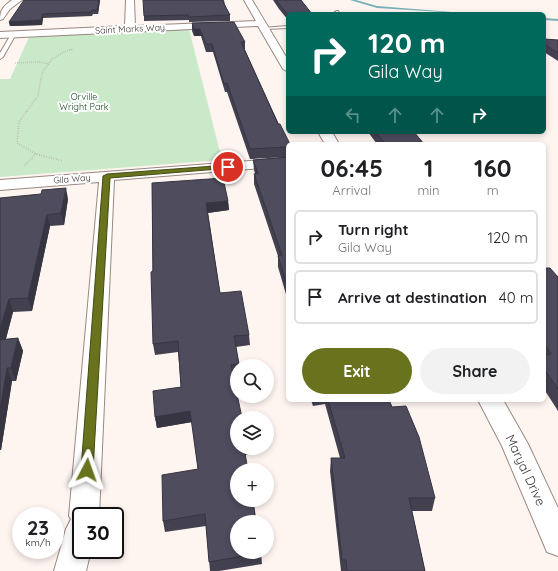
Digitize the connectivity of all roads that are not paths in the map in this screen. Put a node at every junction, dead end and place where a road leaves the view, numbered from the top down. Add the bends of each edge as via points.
1 (18, 0) edge
2 (130, 0) edge
3 (248, 0) edge
4 (0, 17) edge
5 (262, 25) junction
6 (286, 27) edge
7 (130, 29) junction
8 (14, 34) junction
9 (0, 35) edge
10 (0, 57) edge
11 (286, 66) edge
12 (286, 162) edge
13 (98, 177) junction
14 (0, 185) edge
15 (491, 402) edge
16 (84, 507) edge
17 (558, 542) edge
18 (73, 559) edge
19 (70, 571) edge

1 - 4 street via 7,7
2 - 7 street
3 - 5 street
5 - 6 lane
5 - 7 street, Saint Marks Way
5 - 11 street
7 - 8 street, Saint Marks Way
8 - 9 street, Saint Marks Way
8 - 10 lane
12 - 13 street, Gila Way
13 - 14 street, Gila Way
13 - 16 street
15 - 17 street, Maryal Drive via 515,444
18 - 19 street

